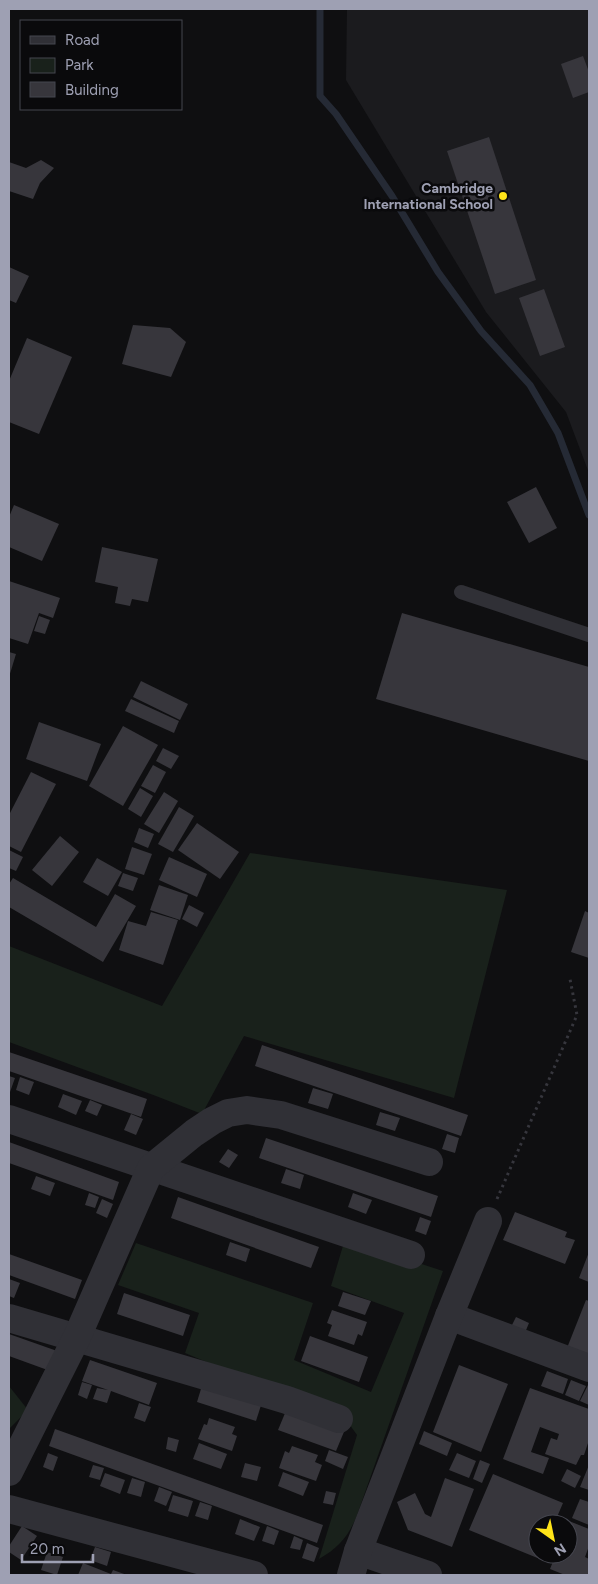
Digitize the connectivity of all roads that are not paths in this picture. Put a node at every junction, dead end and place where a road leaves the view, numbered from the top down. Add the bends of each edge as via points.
1 (461, 592) dead end
2 (589, 635) edge
3 (9, 1119) edge
4 (429, 1162) dead end
5 (151, 1168) junction
6 (488, 1221) road end
7 (411, 1255) dead end
8 (449, 1316) junction
9 (9, 1318) edge
10 (77, 1338) junction
11 (589, 1368) edge
12 (338, 1420) dead end
13 (9, 1472) edge
14 (9, 1509) edge
15 (355, 1563) edge
16 (254, 1575) edge
17 (428, 1575) edge

1 - 2 lane
3 - 5 street
4 - 5 street via 281,1115 247,1110 228,1113 212,1121
5 - 7 street
5 - 10 street
6 - 8 street
8 - 11 street
8 - 15 street
9 - 10 street
10 - 12 street via 286,1400
10 - 13 street
14 - 16 street
15 - 17 street

